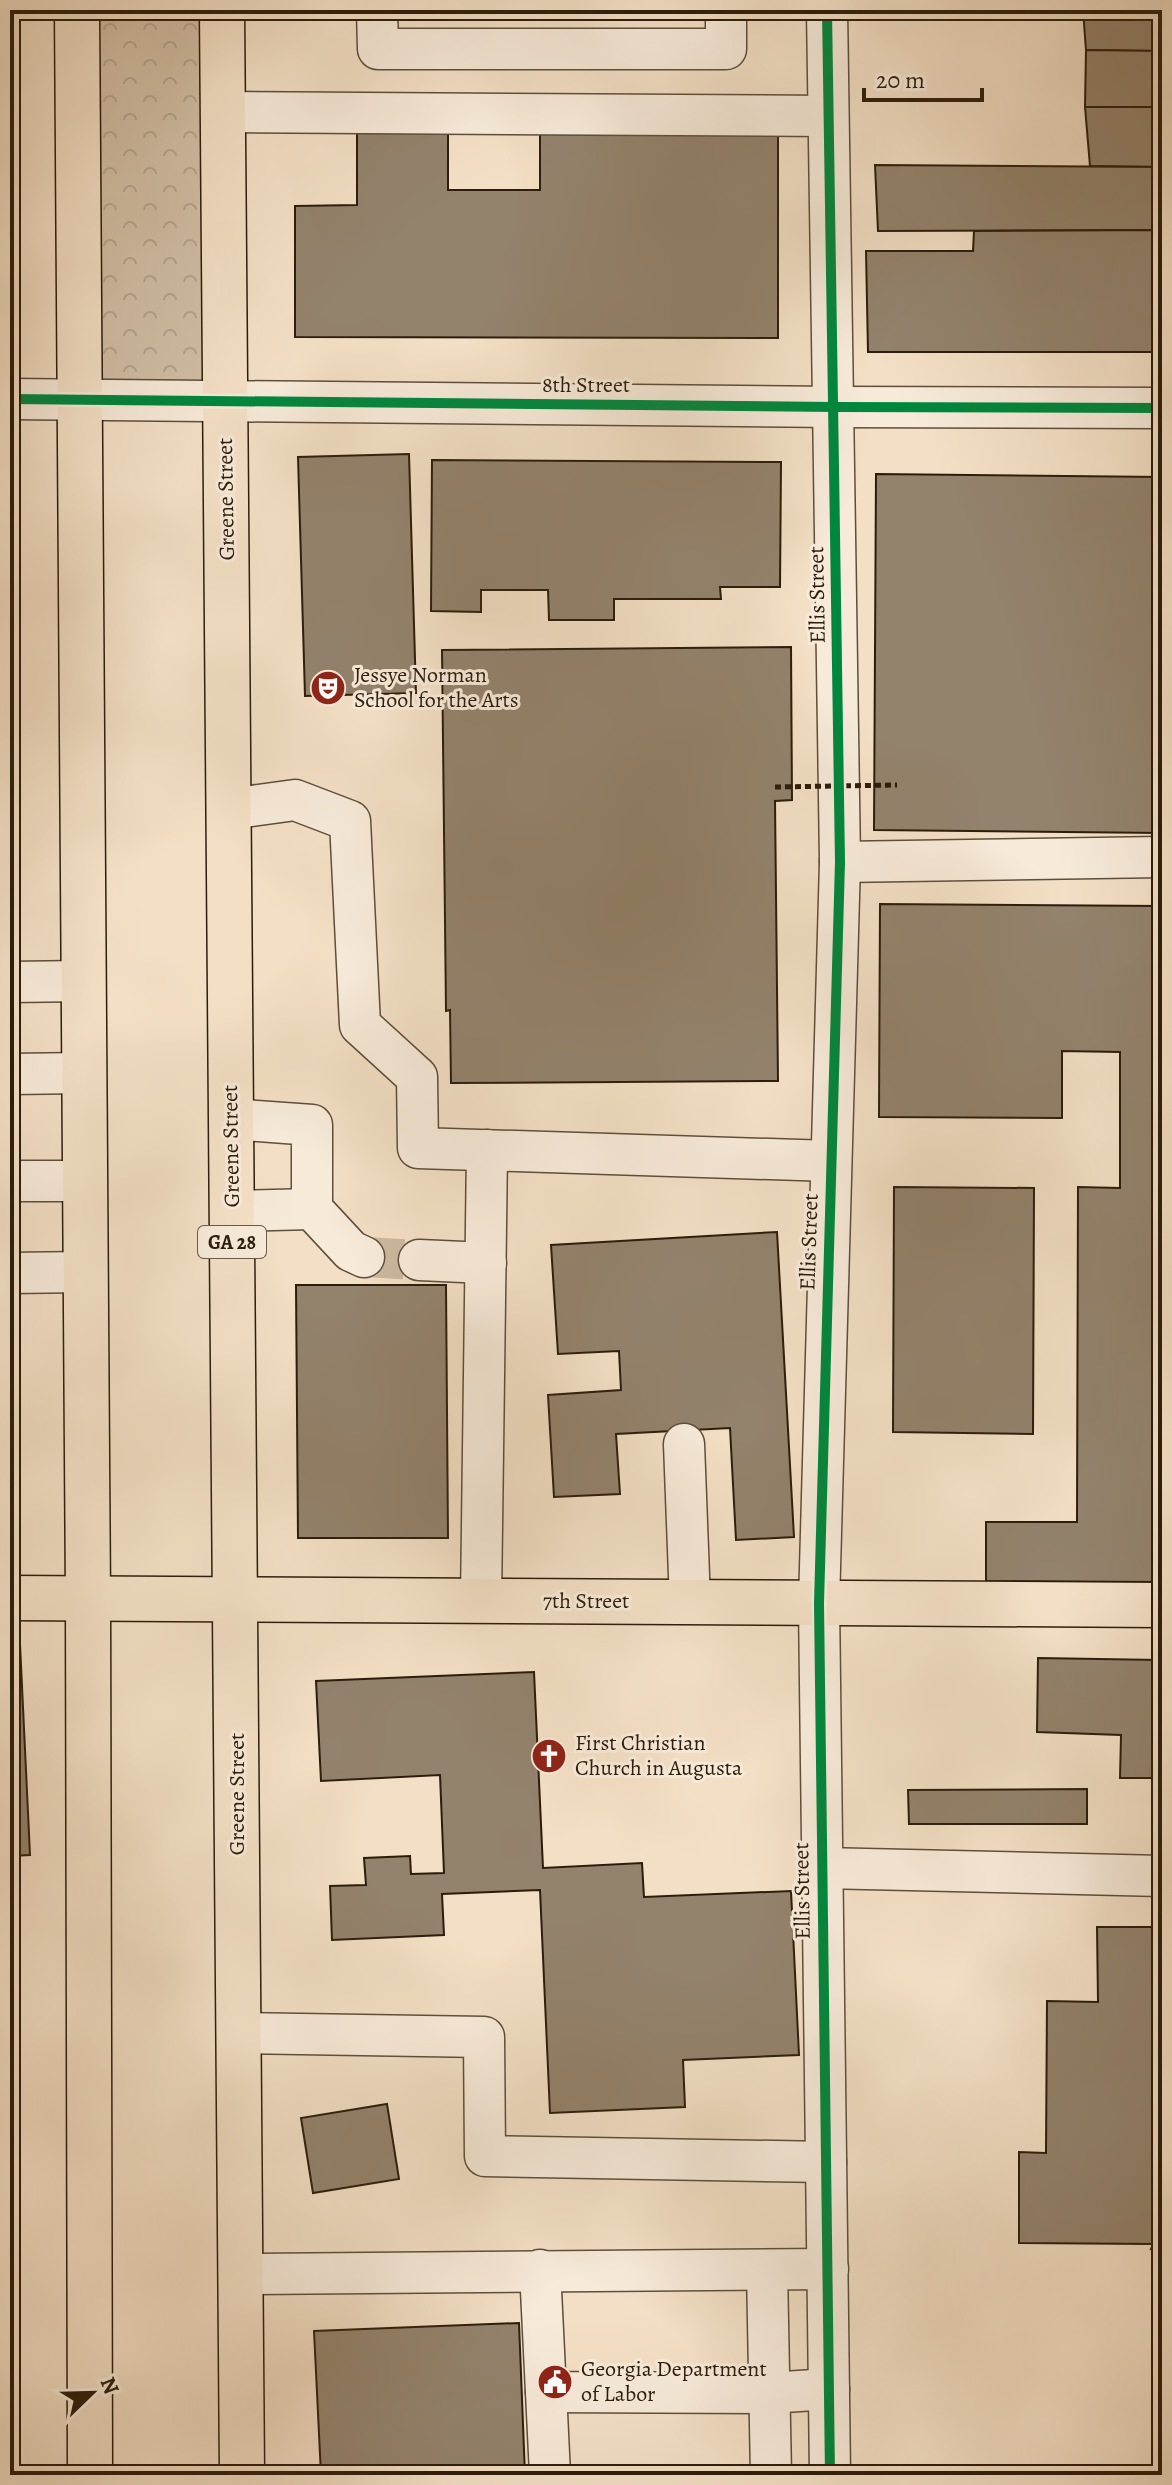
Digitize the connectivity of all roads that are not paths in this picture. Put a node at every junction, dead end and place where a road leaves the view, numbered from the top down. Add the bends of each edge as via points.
1 (77, 10) edge
2 (222, 10) edge
3 (377, 10) edge
4 (726, 10) edge
5 (827, 10) edge
6 (223, 112) junction
7 (828, 116) junction
8 (10, 399) edge
9 (81, 400) junction
10 (225, 402) junction
11 (835, 407) junction
12 (1162, 408) edge
13 (229, 809) junction
14 (1162, 857) edge
15 (840, 862) junction
16 (84, 981) junction
17 (10, 982) edge
18 (85, 1073) junction
19 (10, 1074) edge
20 (231, 1119) junction
21 (487, 1150) junction
22 (831, 1161) junction
23 (10, 1181) edge
24 (85, 1181) junction
25 (312, 1209) junction
26 (232, 1211) junction
27 (364, 1257) tunnel mouth
28 (419, 1260) tunnel mouth
29 (486, 1263) junction
30 (86, 1272) junction
31 (10, 1273) edge
32 (684, 1444) dead end
33 (10, 1598) edge
34 (88, 1599) junction
35 (236, 1599) junction
36 (481, 1601) junction
37 (690, 1602) junction
38 (819, 1603) junction
39 (1162, 1605) edge
40 (822, 1868) junction
41 (1162, 1876) edge
42 (239, 2033) junction
43 (826, 2162) junction
44 (828, 2269) junction
45 (540, 2270) junction
46 (767, 2270) junction
47 (240, 2274) junction
48 (829, 2389) junction
49 (546, 2392) junction
50 (769, 2393) junction
51 (90, 2475) edge
52 (242, 2475) edge
53 (550, 2475) edge
54 (771, 2475) edge
55 (830, 2475) edge

1 - 9 main road
2 - 6 main road, Greene Street / GA 28
3 - 4 street via 378,49 726,49
5 - 7 street, Ellis Street
6 - 7 street
6 - 10 main road, Greene Street / GA 28
7 - 11 street, Ellis Street
8 - 9 street, 8th Street
9 - 10 street, 8th Street
9 - 16 main road
10 - 11 street, 8th Street
10 - 13 main road, Greene Street / GA 28
11 - 12 street, 8th Street
11 - 15 street, Ellis Street
13 - 20 main road, Greene Street / GA 28
13 - 21 street via 295,800 350,821 360,1025 417,1077 418,1148
14 - 15 street
15 - 22 street, Ellis Street
16 - 17 street
16 - 18 main road
18 - 19 street
18 - 24 main road
20 - 25 street via 312,1125
20 - 26 main road, Greene Street / GA 28
21 - 22 street
21 - 29 street
22 - 38 street, Ellis Street
23 - 24 street
24 - 30 main road
25 - 26 street
25 - 27 street via 351,1251
26 - 35 main road, Greene Street / GA 28
28 - 29 street
29 - 36 street
30 - 31 street
30 - 34 main road
32 - 37 street
33 - 34 main road, 7th Street
34 - 35 main road, 7th Street
34 - 51 main road
35 - 36 main road, 7th Street
35 - 42 main road, Greene Street / GA 28
36 - 37 main road, 7th Street
37 - 38 main road, 7th Street
38 - 39 main road, 7th Street
38 - 40 street, Ellis Street
40 - 41 street
40 - 43 street, Ellis Street
42 - 43 street via 484,2037 485,2156
42 - 47 main road, Greene Street / GA 28
43 - 44 street, Ellis Street
44 - 46 street
44 - 48 street, Ellis Street
45 - 46 street
45 - 47 street
45 - 49 street
46 - 50 street
47 - 52 main road, Greene Street / GA 28
48 - 50 street
48 - 55 street, Ellis Street
49 - 50 street
49 - 53 street
50 - 54 street

